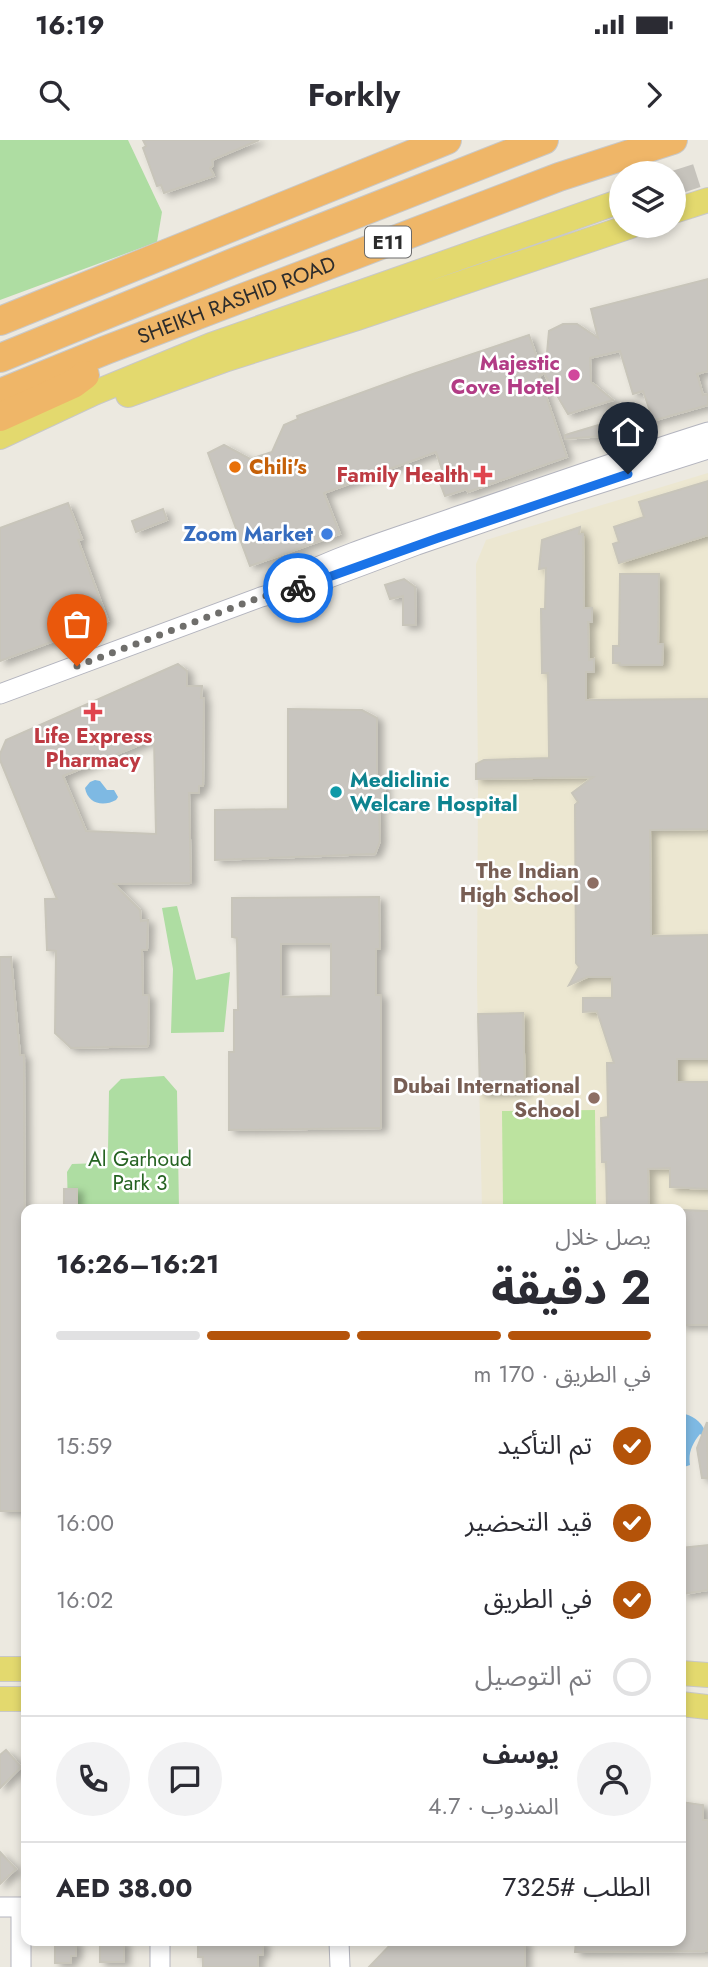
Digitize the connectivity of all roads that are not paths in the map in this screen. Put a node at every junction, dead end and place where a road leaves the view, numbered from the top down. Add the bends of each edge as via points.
1 (447, 140) edge
2 (544, 140) edge
3 (673, 140) edge
4 (708, 200) edge
5 (609, 205) edge
6 (686, 207) edge
7 (609, 233) edge
8 (0, 321) edge
9 (106, 350) junction
10 (0, 358) edge
11 (0, 393) edge
12 (0, 417) edge
13 (37, 420) junction
14 (708, 432) edge
15 (0, 437) edge
16 (708, 449) edge
17 (261, 597) junction
18 (0, 694) edge
19 (0, 1669) edge
20 (21, 1669) edge
21 (686, 1673) edge
22 (708, 1675) edge
23 (0, 1699) edge
24 (21, 1699) edge
25 (686, 1705) edge
26 (708, 1707) edge
27 (21, 1906) edge
28 (0, 1907) edge
29 (22, 1946) edge
30 (160, 1946) edge
31 (339, 1946) edge
32 (351, 1946) edge
33 (21, 1967) edge
34 (160, 1967) edge
35 (340, 1967) edge
36 (352, 1967) edge

1 - 8 highway
2 - 10 highway, SHEIKH RASHID ROAD / E11
3 - 9 highway, SHEIKH RASHID ROAD / E11 via 559,177
4 - 6 main road
5 - 13 main road via 211,345
7 - 13 main road via 227,359 91,410
9 - 11 highway, SHEIKH RASHID ROAD / E11
9 - 12 highway via 73,384
13 - 15 main road
14 - 17 street via 362,551
16 - 17 street via 321,581
17 - 18 street
19 - 20 main road
21 - 22 main road
23 - 24 main road
25 - 26 main road
27 - 28 street
29 - 33 street
30 - 34 street
31 - 35 street
32 - 36 street

